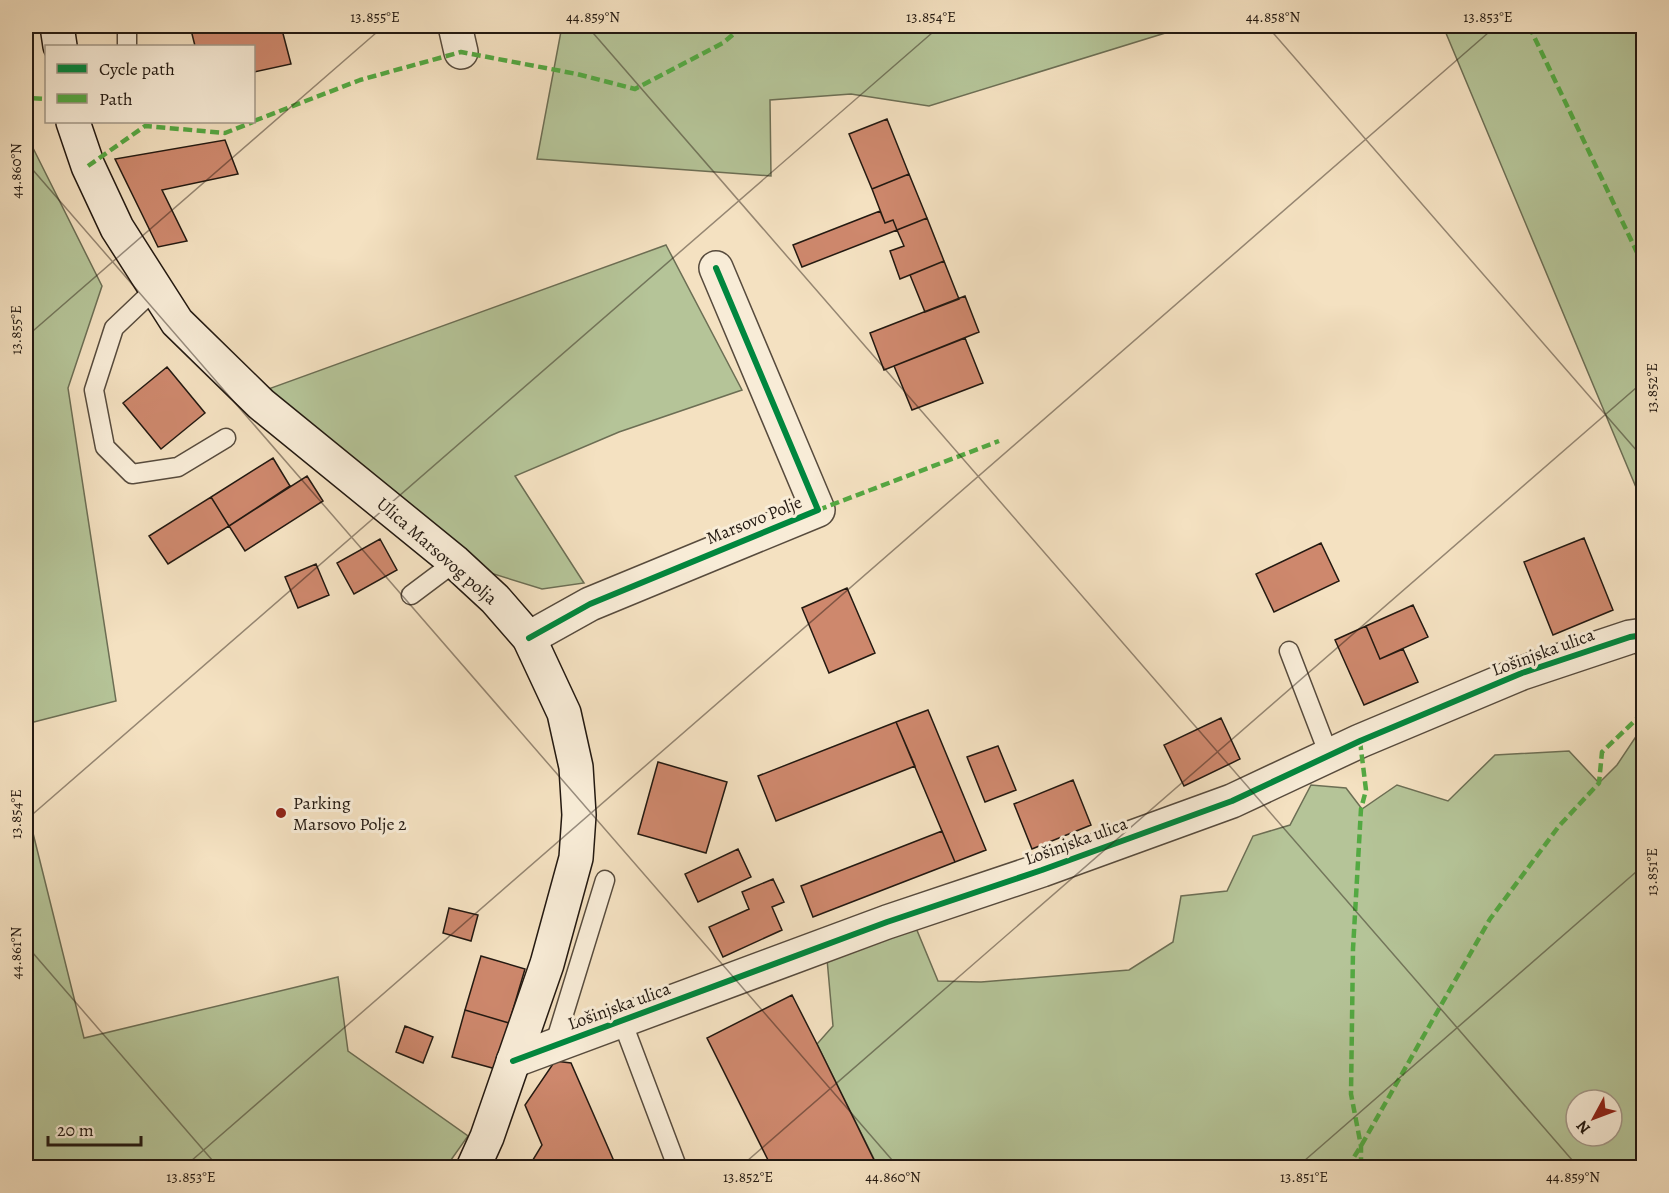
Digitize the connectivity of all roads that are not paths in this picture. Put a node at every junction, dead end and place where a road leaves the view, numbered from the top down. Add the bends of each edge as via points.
1 (57, 26) edge
2 (127, 26) edge
3 (60, 45) edge
4 (127, 45) edge
5 (80, 125) edge
6 (716, 268) dead end
7 (155, 290) junction
8 (226, 438) dead end
9 (455, 561) junction
10 (411, 595) dead end
11 (1644, 635) edge
12 (529, 638) junction
13 (1289, 651) dead end
14 (1329, 755) junction
15 (605, 880) dead end
16 (622, 1021) junction
17 (554, 1046) junction
18 (513, 1061) junction
19 (473, 1167) edge
20 (673, 1167) edge

1 - 3 street
2 - 4 lane
5 - 7 street, Ulica Marsovog polja via 88,166 117,228
6 - 12 street, Marsovo Polje via 818,510 590,604
7 - 8 lane via 114,328 107,348 94,390 105,447 132,474 178,467
7 - 9 street, Ulica Marsovog polja via 177,322 261,404
9 - 10 lane
9 - 12 street, Ulica Marsovog polja
11 - 14 street, Lošinjska ulica via 1522,673
12 - 18 street, Ulica Marsovog polja via 564,713 576,767 579,815 576,858 547,964
13 - 14 lane
14 - 16 street, Lošinjska ulica via 1233,801 887,922
15 - 17 lane
16 - 17 street, Lošinjska ulica
16 - 20 lane via 676,1164
17 - 18 street, Lošinjska ulica
18 - 19 street, Ulica Marsovog polja

